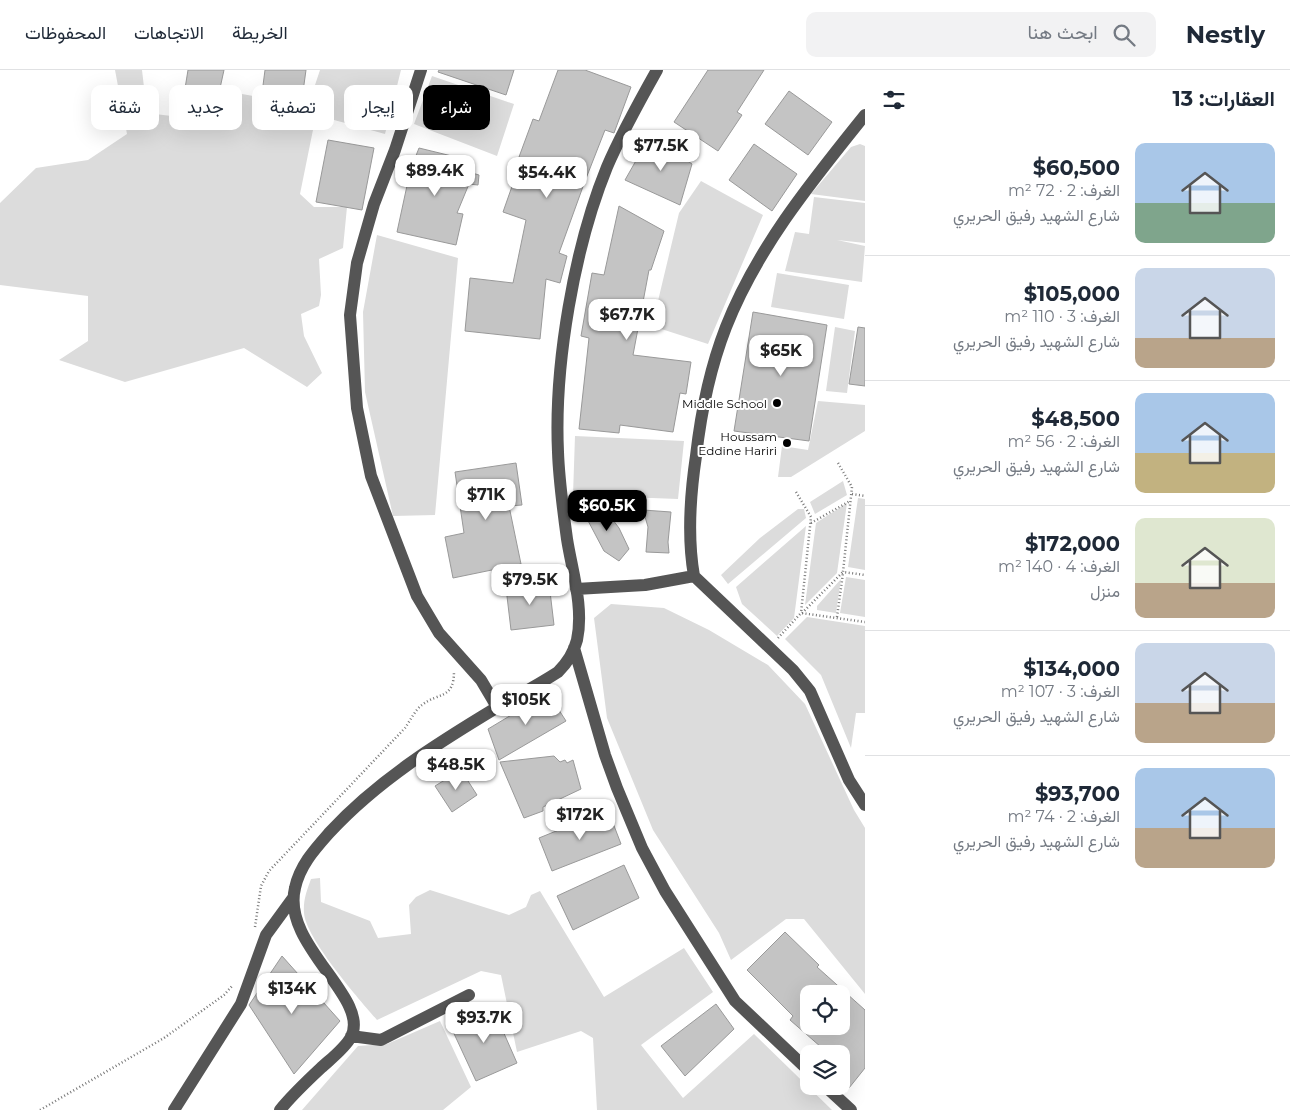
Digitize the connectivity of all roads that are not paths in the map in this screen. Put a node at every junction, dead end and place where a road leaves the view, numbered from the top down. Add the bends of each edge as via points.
1 (421, 70) edge
2 (657, 70) edge
3 (863, 121) edge
4 (694, 576) junction
5 (576, 589) junction
6 (574, 648) junction
7 (497, 707) junction
8 (865, 805) edge
9 (293, 898) junction
10 (469, 995) dead end
11 (351, 1036) junction
12 (800, 1062) edge
13 (835, 1095) edge
14 (174, 1110) edge
15 (280, 1110) edge
16 (852, 1110) edge

1 - 7 street via 361,246 352,290 351,346 357,408 371,476 418,596 439,633 481,680
2 - 5 street via 623,133 599,189 582,248 565,338 558,405 558,452
3 - 4 street via 776,232 740,294 726,327 705,396 693,475 688,545
4 - 5 street via 645,585
4 - 8 street via 793,670 810,691 849,780
5 - 6 street via 578,628
6 - 7 street via 558,672
6 - 12 street via 611,772 642,848 665,891 736,1001
7 - 9 street via 428,751 344,817 302,868
9 - 11 street via 300,933 352,1012
9 - 14 street via 266,935 241,1004
10 - 11 street via 381,1040
11 - 15 street
13 - 16 street

